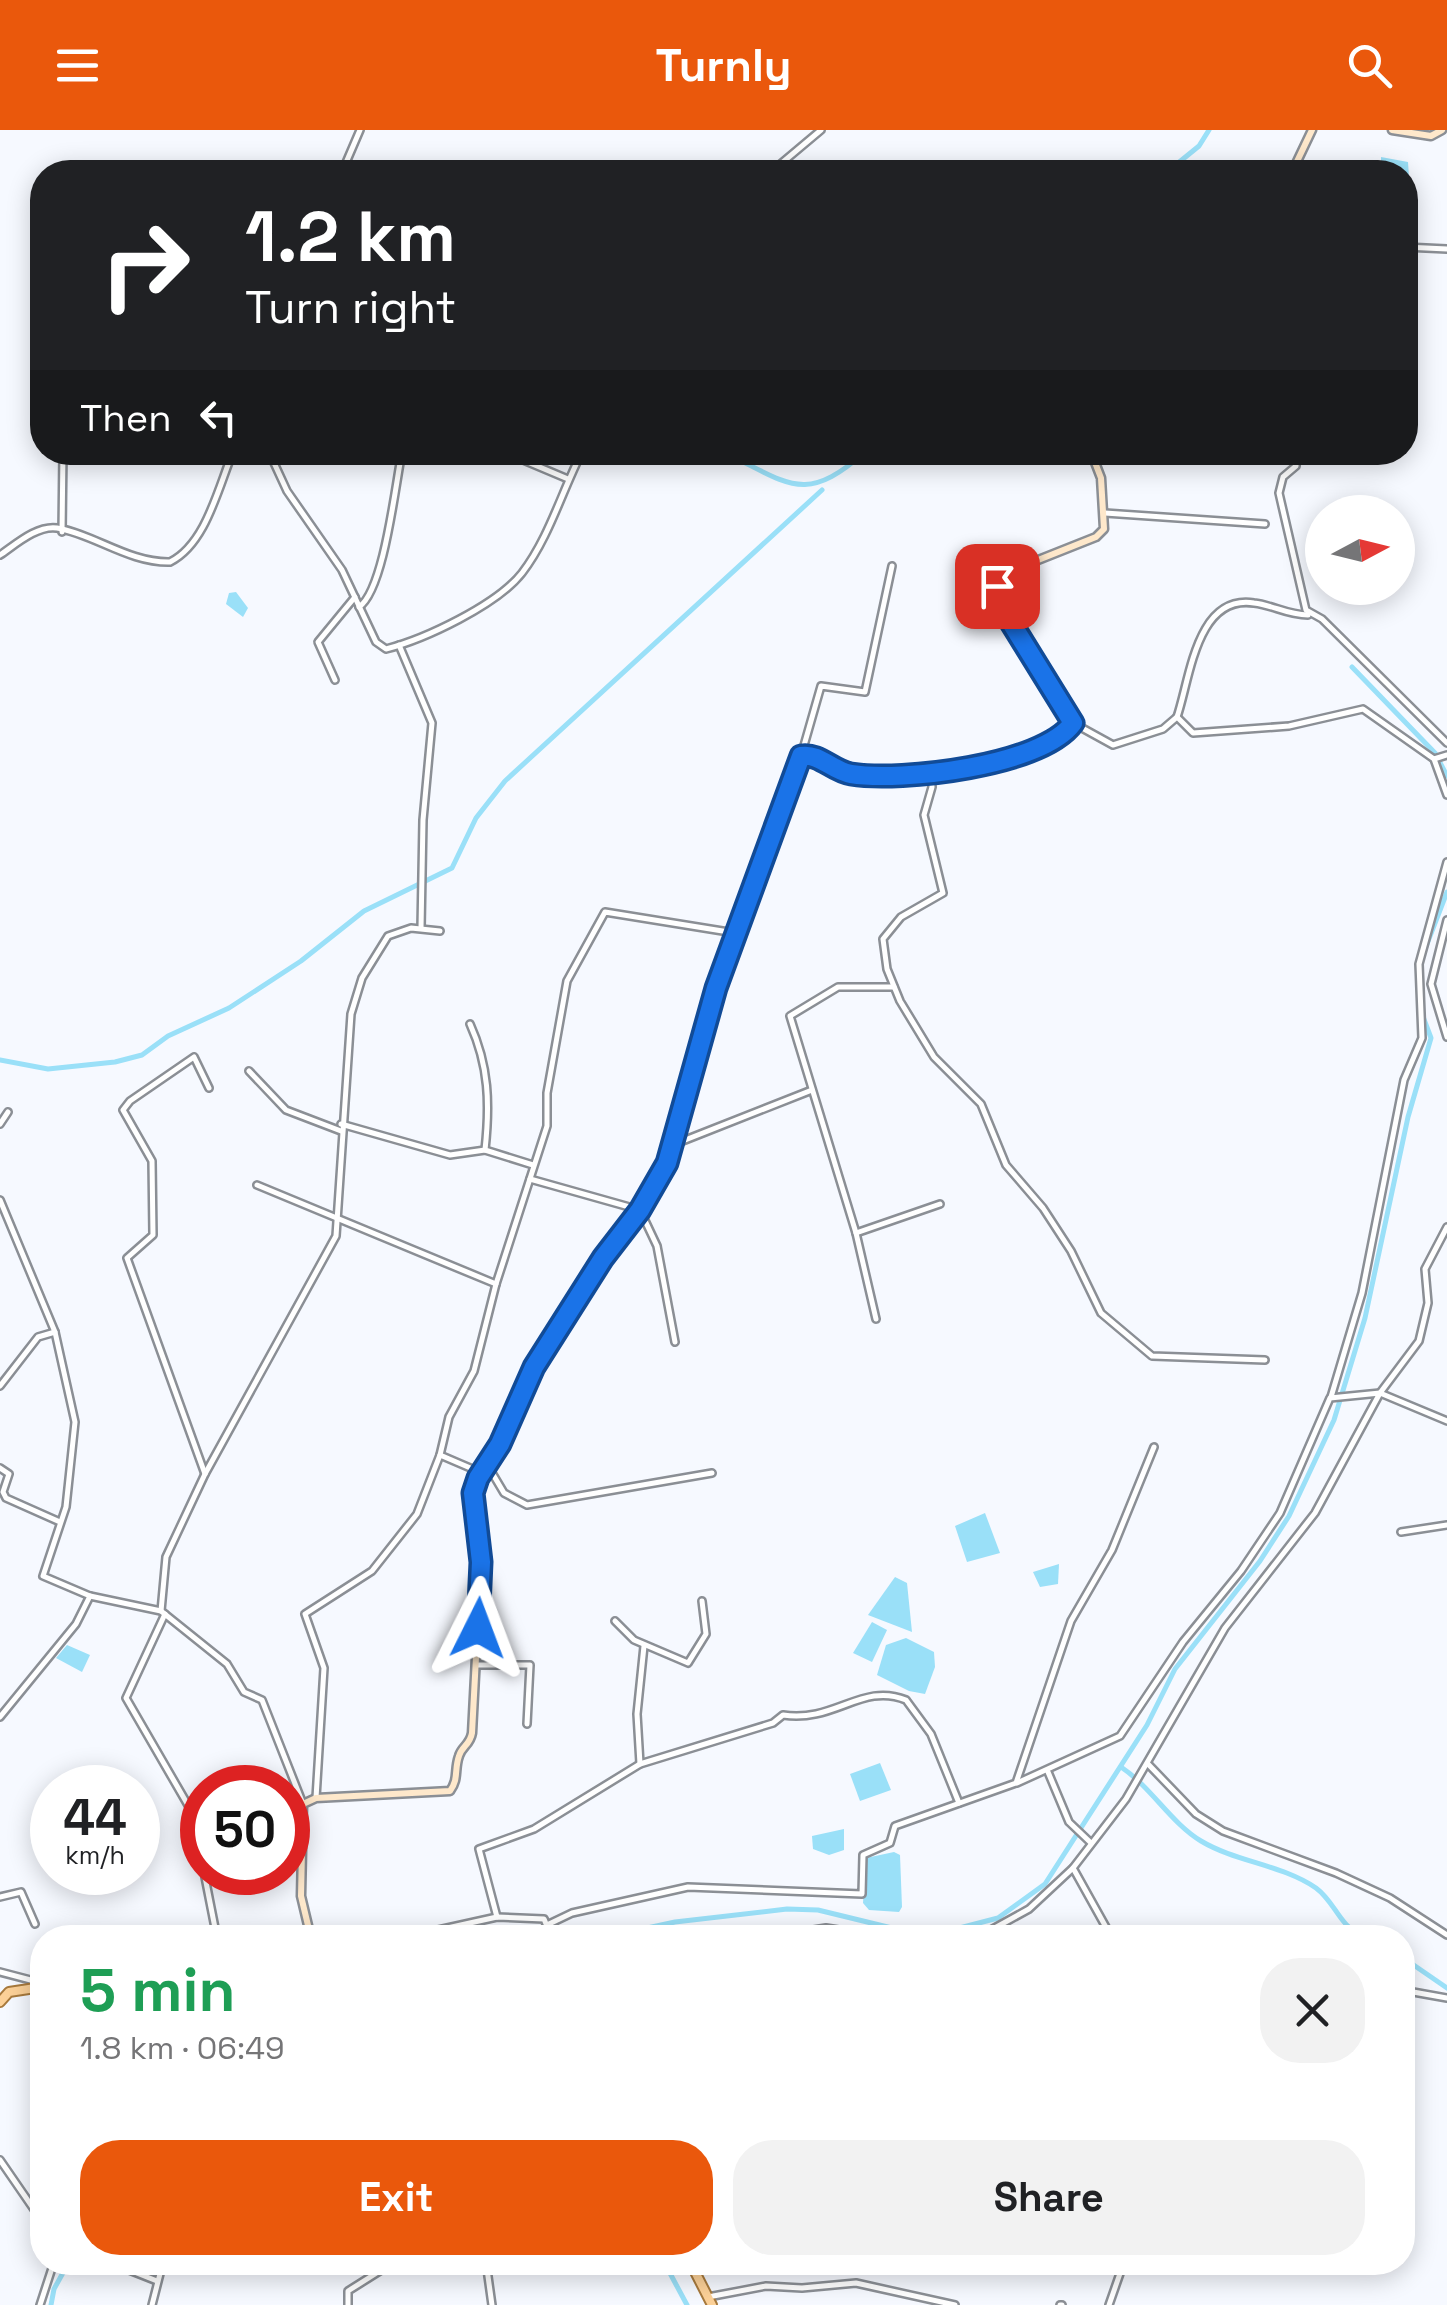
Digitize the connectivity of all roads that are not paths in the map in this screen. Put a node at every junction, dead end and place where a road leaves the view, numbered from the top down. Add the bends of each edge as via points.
1 (360, 130) edge
2 (821, 130) edge
3 (1312, 130) edge
4 (1392, 130) edge
5 (1442, 130) edge
6 (347, 160) edge
7 (785, 160) edge
8 (1298, 160) edge
9 (1418, 247) edge
10 (1447, 248) edge
11 (63, 465) edge
12 (228, 465) edge
13 (275, 465) edge
14 (400, 465) edge
15 (535, 465) edge
16 (575, 465) edge
17 (1096, 465) edge
18 (1296, 465) edge
19 (568, 479) junction
20 (1105, 513) junction
21 (1265, 524) dead end
22 (62, 532) junction
23 (0, 555) edge
24 (892, 566) dead end
25 (355, 598) junction
26 (360, 607) junction
27 (1309, 614) junction
28 (399, 645) junction
29 (336, 680) dead end
30 (1177, 717) junction
31 (1073, 723) junction
32 (1447, 743) edge
33 (801, 756) junction
34 (1440, 757) edge
35 (930, 772) junction
36 (1447, 795) edge
37 (1447, 862) edge
38 (1447, 920) edge
39 (421, 928) junction
40 (440, 931) dead end
41 (735, 933) junction
42 (894, 987) junction
43 (470, 1024) dead end
44 (1447, 1037) edge
45 (249, 1071) dead end
46 (210, 1088) dead end
47 (813, 1089) junction
48 (8, 1112) dead end
49 (0, 1124) edge
50 (341, 1127) junction
51 (675, 1144) junction
52 (485, 1150) junction
53 (533, 1164) junction
54 (530, 1179) junction
55 (257, 1185) dead end
56 (0, 1200) edge
57 (940, 1204) dead end
58 (640, 1210) junction
59 (338, 1221) junction
60 (1447, 1227) edge
61 (856, 1232) junction
62 (496, 1284) junction
63 (876, 1319) dead end
64 (55, 1332) junction
65 (675, 1342) dead end
66 (1265, 1360) dead end
67 (0, 1386) edge
68 (1380, 1393) junction
69 (1332, 1397) junction
70 (1447, 1421) edge
71 (1154, 1448) dead end
72 (440, 1455) junction
73 (0, 1468) edge
74 (485, 1470) junction
75 (712, 1473) dead end
76 (205, 1474) junction
77 (60, 1522) junction
78 (1447, 1524) edge
79 (1401, 1532) dead end
80 (90, 1596) junction
81 (702, 1601) dead end
82 (163, 1612) junction
83 (615, 1621) dead end
84 (644, 1646) junction
85 (476, 1665) junction
86 (0, 1717) edge
87 (527, 1724) dead end
88 (640, 1764) junction
89 (287, 1765) edge
90 (1147, 1766) junction
91 (1048, 1772) junction
92 (1016, 1783) junction
93 (180, 1791) edge
94 (316, 1798) junction
95 (310, 1801) edge
96 (960, 1802) junction
97 (1090, 1842) junction
98 (1073, 1868) junction
99 (209, 1895) edge
100 (301, 1895) edge
101 (0, 1897) edge
102 (497, 1917) junction
103 (35, 1924) dead end
104 (549, 1924) joint
105 (214, 1925) edge
106 (309, 1925) edge
107 (461, 1925) edge
108 (1000, 1925) edge
109 (1105, 1925) edge
110 (1447, 1935) edge
111 (0, 1972) edge
112 (30, 1981) edge
113 (30, 1988) edge
114 (1415, 1992) edge
115 (1447, 1998) edge
116 (0, 2002) edge
117 (0, 2160) edge
118 (30, 2204) edge
119 (50, 2275) edge
120 (142, 2275) edge
121 (159, 2275) edge
122 (373, 2275) edge
123 (488, 2275) edge
124 (697, 2275) edge
125 (1119, 2275) edge
126 (157, 2281) junction
127 (710, 2301) edge
128 (40, 2305) edge
129 (152, 2305) edge
130 (348, 2305) edge
131 (492, 2305) edge
132 (955, 2305) edge
133 (1109, 2305) edge

1 - 6 street
2 - 7 street
3 - 8 main road
4 - 5 main road via 1431,136
9 - 10 street
11 - 22 street
12 - 22 street via 202,528 176,559 125,554
13 - 25 street
14 - 26 street via 382,564
15 - 19 street
16 - 19 street
17 - 20 main road
18 - 27 street via 1279,494
19 - 28 street via 537,550 512,583 415,642
20 - 21 street
20 - 31 main road via 1096,538 1023,566 995,592
22 - 23 street via 29,535
24 - 33 street via 865,692 821,686
25 - 26 street
25 - 29 street via 318,642
26 - 28 street via 376,642
27 - 30 street via 1283,614 1252,602 1223,610 1200,636
27 - 32 street via 1322,619
28 - 39 street via 432,722
30 - 31 street via 1163,729 1114,745
30 - 34 street via 1193,733 1217,732 1289,726 1363,709
31 - 35 main road via 1012,758
33 - 35 main road via 814,755 846,773
33 - 41 main road
34 - 36 street
35 - 42 street via 924,815 944,894 888,929 884,952
37 - 69 street via 1419,964 1422,1038 1404,1080 1358,1307
38 - 44 street via 1431,984
39 - 40 street
39 - 50 street via 388,936 362,978 351,1014
41 - 51 main road
41 - 53 street via 604,914 567,981 547,1126
42 - 47 street via 847,985 793,1011
42 - 66 street via 934,1057 981,1104 1006,1166 1071,1251 1101,1313 1152,1356
43 - 52 street via 486,1070
45 - 50 street via 286,1110
46 - 76 street via 194,1057 123,1110 152,1161 154,1188 153,1234 127,1258
47 - 51 street
47 - 61 street
48 - 49 street
50 - 52 street via 450,1156
50 - 59 street
51 - 58 main road
52 - 53 street
53 - 54 street
54 - 58 street
54 - 62 street
55 - 59 street
56 - 64 street
57 - 61 street
58 - 65 street via 657,1246
58 - 74 main road via 534,1367
59 - 62 street
59 - 76 street via 331,1251 260,1366
60 - 68 street via 1424,1269 1428,1304 1419,1341
61 - 63 street
62 - 72 street via 474,1370 449,1417
64 - 67 street via 38,1337
64 - 77 street via 75,1422
68 - 69 street
68 - 70 street
68 - 90 street via 1339,1474 1225,1628
69 - 91 street via 1280,1513 1120,1736
71 - 92 street via 1112,1550 1071,1621
72 - 74 street
72 - 94 street via 417,1514 372,1572 305,1614 324,1668
73 - 77 street via 8,1474 6,1498
74 - 75 street via 504,1493 528,1505
74 - 85 main road via 473,1493 481,1562
76 - 82 street via 166,1558
77 - 80 street via 43,1576
78 - 79 street
80 - 82 street
80 - 86 street via 76,1624
81 - 84 street via 706,1634 689,1663
82 - 89 street via 227,1664 244,1692 259,1695
82 - 93 street via 126,1698
83 - 84 street
84 - 88 street
85 - 87 street via 530,1665
85 - 94 main road via 471,1742 459,1754 450,1791
88 - 96 street via 783,1716 818,1717 889,1693 919,1714
88 - 102 street via 534,1829 479,1849
90 - 97 street
90 - 110 street via 1208,1822 1336,1872
91 - 92 street
91 - 97 street via 1069,1822
92 - 96 street
94 - 95 main road
96 - 104 street via 896,1826 890,1844 866,1851 862,1894 688,1887 572,1912
97 - 98 street
98 - 108 street via 1029,1909
98 - 109 street
99 - 105 street
100 - 106 main road
101 - 103 street via 22,1892
102 - 104 street
102 - 107 street
111 - 112 street
113 - 116 main road via 9,1992
114 - 115 street
117 - 118 street
119 - 128 street
120 - 126 street
121 - 126 street
122 - 130 street via 348,2291
123 - 131 street
124 - 127 main road
125 - 133 street
126 - 129 street
127 - 132 street via 766,2286 856,2282

